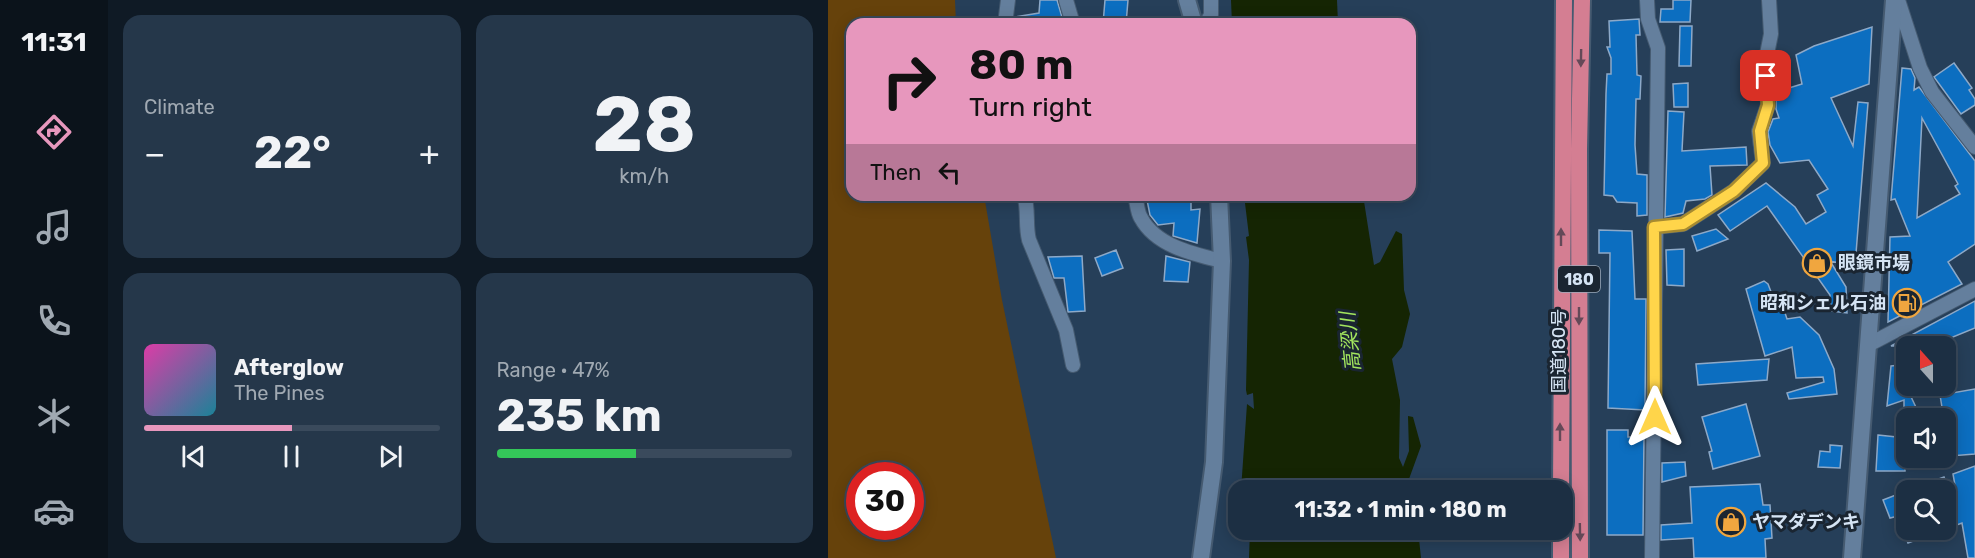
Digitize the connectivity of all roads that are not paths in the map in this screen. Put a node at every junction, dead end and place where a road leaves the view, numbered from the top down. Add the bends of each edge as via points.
1 (1008, 0) edge
2 (1066, 0) edge
3 (1188, 0) edge
4 (1211, 0) edge
5 (1564, 0) edge
6 (1582, 0) edge
7 (1647, 0) edge
8 (1769, 0) edge
9 (1896, 0) edge
10 (1006, 18) edge
11 (1070, 18) edge
12 (1192, 18) edge
13 (1209, 18) edge
14 (1975, 147) edge
15 (1025, 201) edge
16 (1136, 201) edge
17 (1219, 201) edge
18 (1654, 227) junction
19 (1222, 261) junction
20 (1975, 289) edge
21 (1868, 345) junction
22 (1073, 365) dead end
23 (1561, 480) edge
24 (1561, 540) edge
25 (1201, 558) edge
26 (1561, 558) edge
27 (1580, 558) edge
28 (1652, 558) edge
29 (1852, 558) edge

1 - 10 street
2 - 11 street
3 - 12 street
4 - 13 street
23 -> 5 highway, 国道180号 / 180
6 -> 27 highway, 国道180号 / 180
7 - 18 street via 1647,18 1658,48
8 - 18 street via 1768,105 1760,131 1763,163 1734,191 1683,224
9 - 14 street via 1932,92
9 - 21 street
15 - 22 street via 1029,240 1066,330
16 - 19 street via 1140,217 1156,236 1180,249
17 - 19 street
18 - 28 street
19 - 25 street via 1214,462
20 - 21 street
21 - 29 street
24 - 26 highway

